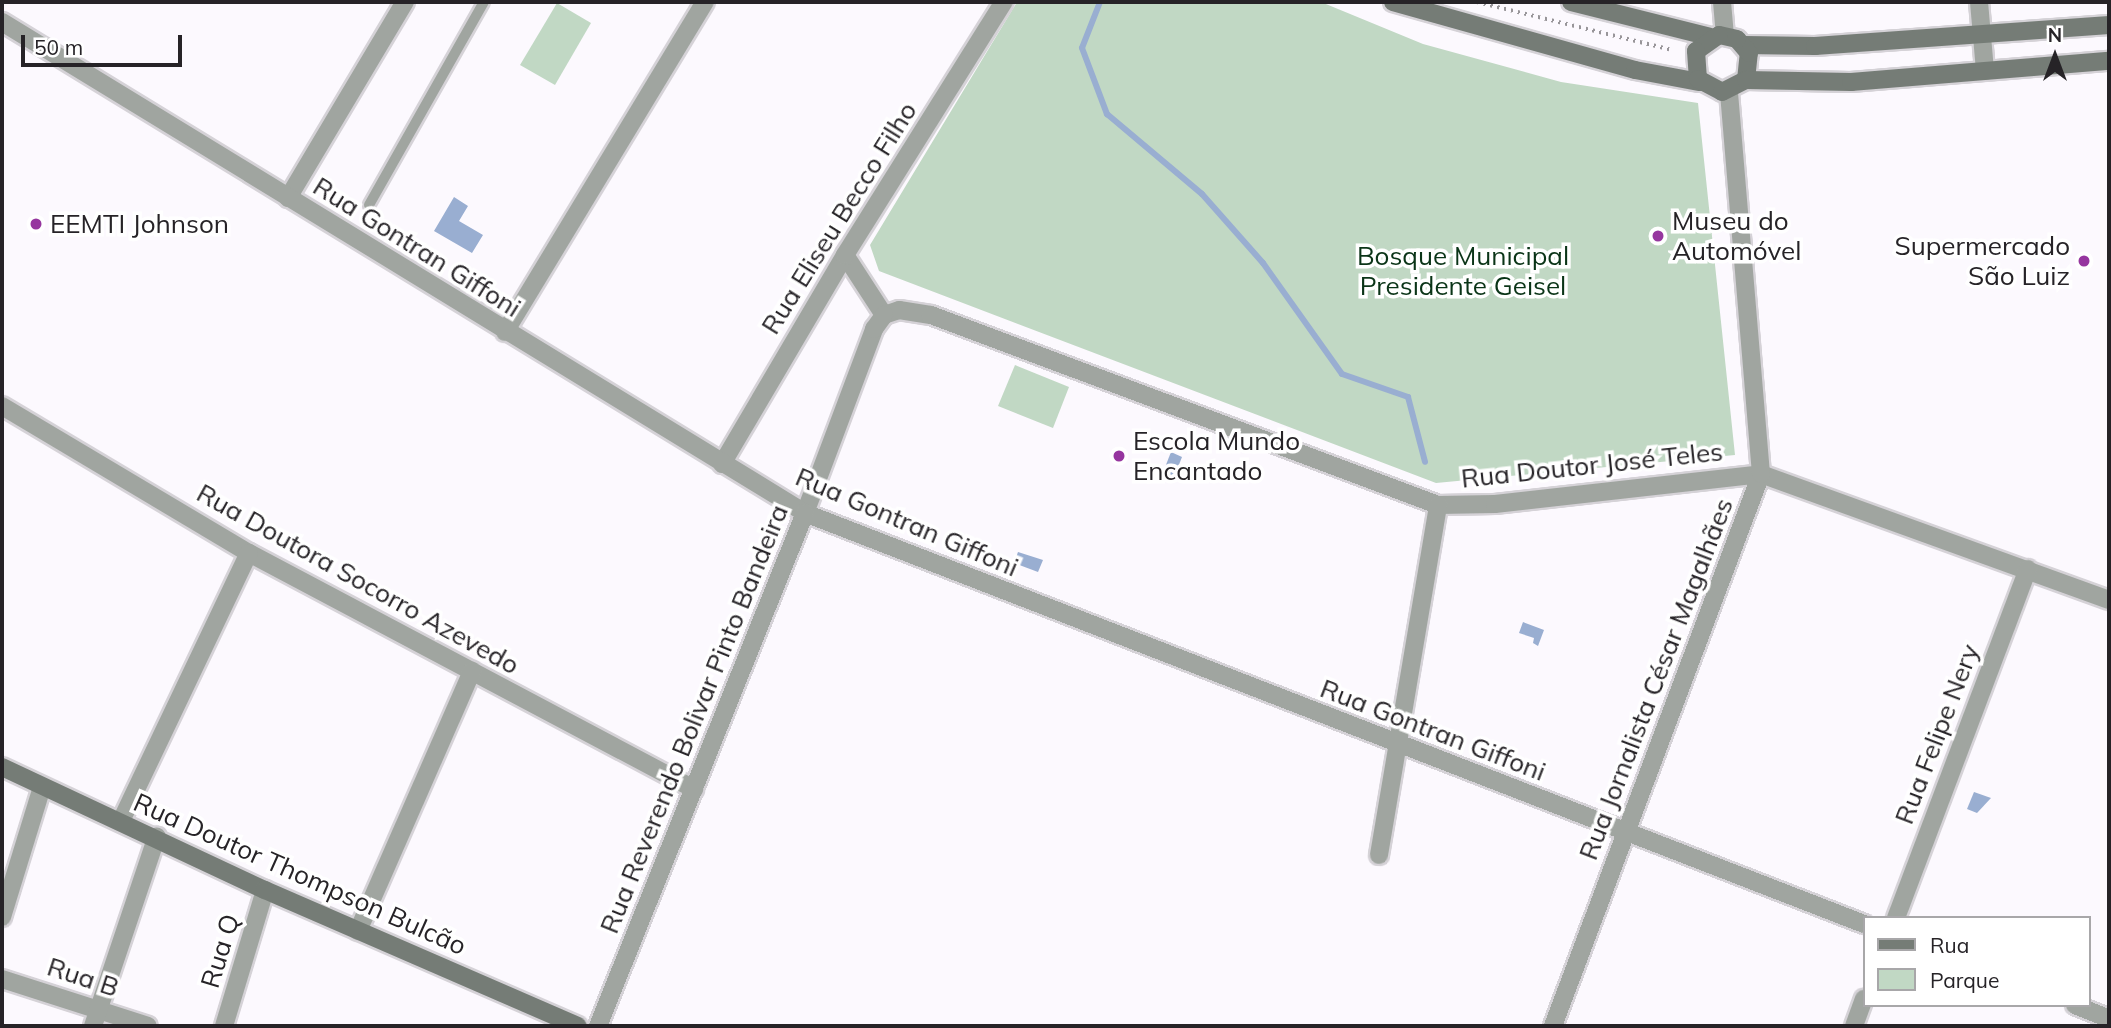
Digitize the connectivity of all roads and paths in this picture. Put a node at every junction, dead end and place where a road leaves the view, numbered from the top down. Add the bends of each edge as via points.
1 (405, 2) edge
2 (484, 2) edge
3 (705, 2) edge
4 (1004, 2) edge
5 (1393, 2) edge
6 (1477, 2) edge
7 (1571, 2) edge
8 (1722, 2) edge
9 (1979, 2) edge
10 (2, 22) edge
11 (2109, 25) edge
12 (1717, 36) junction
13 (1982, 36) junction
14 (1744, 45) junction
15 (1677, 51) dead end
16 (2109, 61) edge
17 (1985, 71) junction
18 (1746, 80) junction
19 (1700, 82) junction
20 (1729, 91) junction
21 (288, 198) junction
22 (369, 205) dead end
23 (845, 255) junction
24 (884, 315) junction
25 (505, 332) junction
26 (2, 406) edge
27 (722, 464) junction
28 (1762, 474) junction
29 (1438, 505) junction
30 (806, 513) junction
31 (249, 553) junction
32 (2028, 569) junction
33 (2109, 600) edge
34 (472, 671) junction
35 (1398, 746) junction
36 (2, 767) edge
37 (42, 787) junction
38 (694, 789) junction
39 (121, 821) junction
40 (1628, 832) junction
41 (157, 836) junction
42 (1379, 855) dead end
43 (265, 890) junction
44 (1897, 916) edge
45 (2, 917) edge
46 (1862, 923) edge
47 (358, 931) junction
48 (2, 979) edge
49 (1862, 1004) edge
50 (2079, 1007) edge
51 (96, 1017) edge
52 (2109, 1019) edge
53 (148, 1026) edge
54 (224, 1026) edge
55 (578, 1026) edge
56 (598, 1026) edge
57 (1553, 1026) edge
58 (1854, 1026) edge

1 - 21 street
2 - 22 lane
3 - 25 street
4 - 23 street, Rua Eliseu Becco Filho
5 - 19 main road via 1635,70
6 - 15 path
7 - 12 main road
8 - 12 street
9 - 13 street
10 - 21 street, Rua Gontran Giffoni
11 - 13 main road
12 - 14 main road
12 - 19 main road via 1702,43 1693,60
13 - 14 main road via 1815,46
13 - 17 street
14 - 18 main road via 1751,62
16 - 17 main road
17 - 18 main road via 1851,82
18 - 20 main road
19 - 20 main road via 1713,91
20 - 28 street, Rua Jornalista César Magalhães
21 - 25 street, Rua Gontran Giffoni
23 - 24 street
23 - 27 street, Rua Eliseu Becco Filho
24 - 29 street, Rua Doutor José Teles via 899,310 931,315
24 - 30 street, Rua Reverendo Bolivar Pinto Bandeira via 874,329
25 - 27 street, Rua Gontran Giffoni
26 - 31 street, Rua Doutora Socorro Azevedo
27 - 30 street, Rua Gontran Giffoni
28 - 29 street, Rua Doutor José Teles via 1495,504
28 - 32 street, Rua Doutor José Teles
28 - 40 street, Rua Jornalista César Magalhães
29 - 35 street
30 - 35 street, Rua Gontran Giffoni
30 - 38 street, Rua Reverendo Bolivar Pinto Bandeira
31 - 34 street, Rua Doutora Socorro Azevedo
31 - 39 street
32 - 33 street, Rua Doutor José Teles
32 - 44 street, Rua Felipe Nery
34 - 38 street, Rua Doutora Socorro Azevedo
34 - 47 street
35 - 40 street, Rua Gontran Giffoni
35 - 42 street
36 - 37 main road, Rua Doutor Thompson Bulcão
37 - 39 main road, Rua Doutor Thompson Bulcão
37 - 45 street
38 - 56 street, Rua Reverendo Bolivar Pinto Bandeira
39 - 41 main road, Rua Doutor Thompson Bulcão
40 - 46 street, Rua Gontran Giffoni
40 - 57 street, Rua Jornalista César Magalhães
41 - 43 main road, Rua Doutor Thompson Bulcão
41 - 51 street
43 - 47 main road, Rua Doutor Thompson Bulcão
43 - 54 street, Rua Q
47 - 55 main road, Rua Doutor Thompson Bulcão
48 - 51 street, Rua B
49 - 58 street
50 - 52 street
51 - 53 street, Rua B

